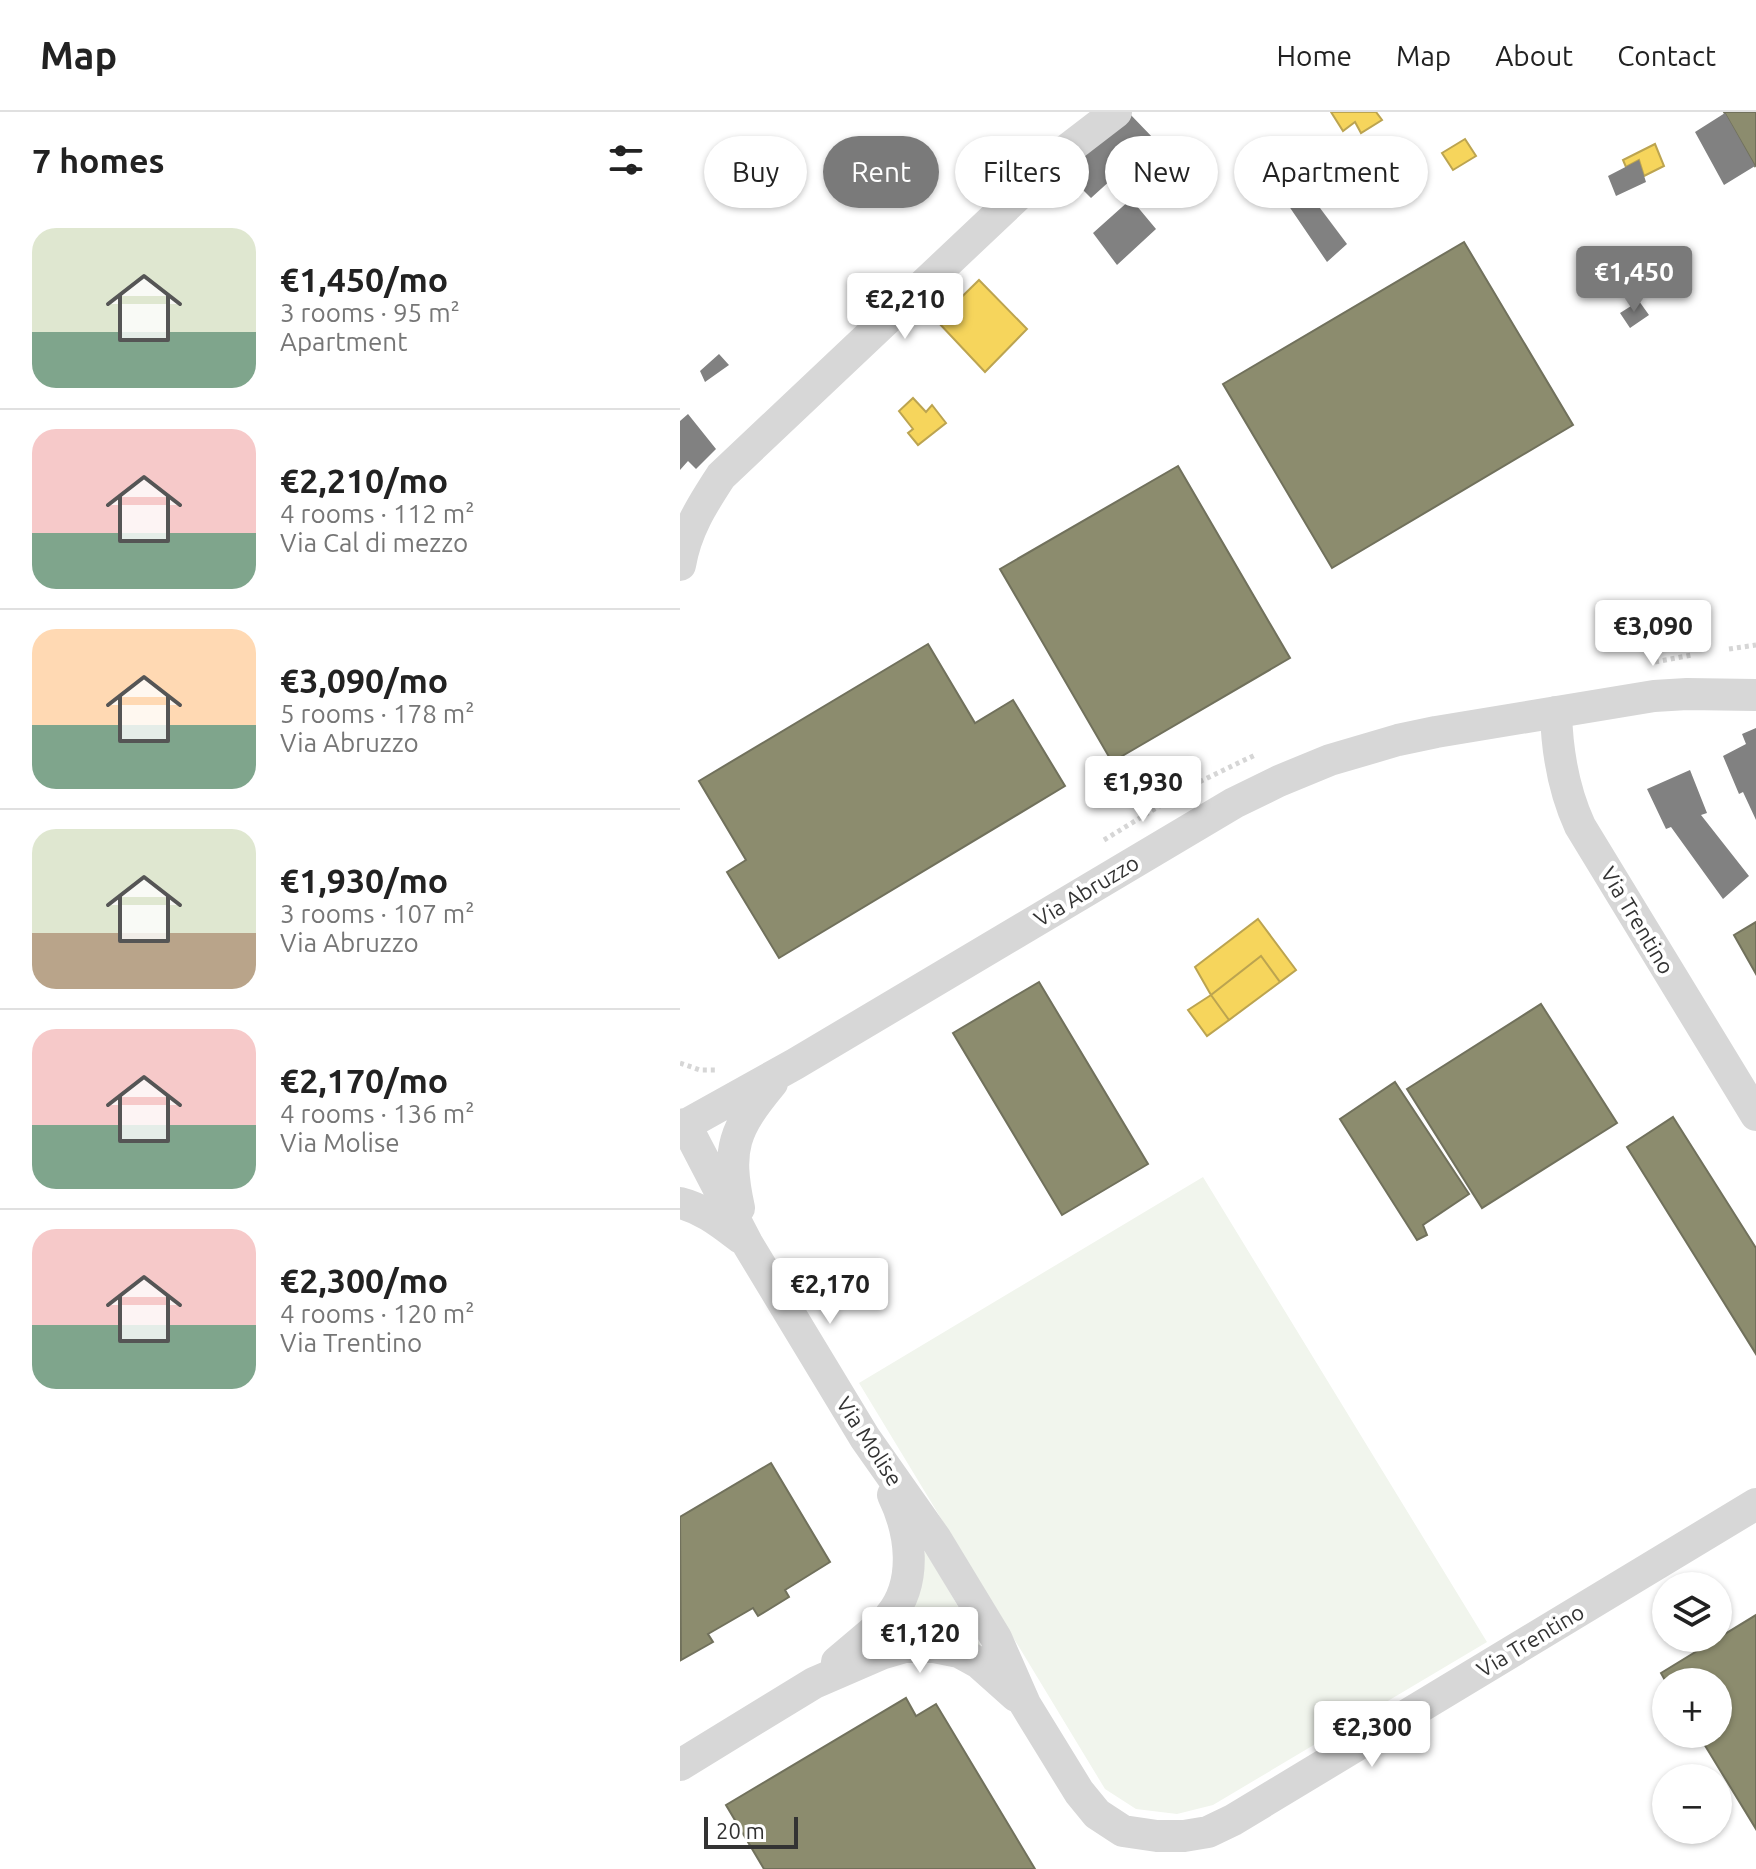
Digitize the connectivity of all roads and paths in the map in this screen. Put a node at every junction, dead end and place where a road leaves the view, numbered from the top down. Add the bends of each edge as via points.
1 (1116, 112) edge
2 (680, 565) edge
3 (1756, 645) edge
4 (1729, 649) dead end
5 (1756, 695) edge
6 (1556, 712) junction
7 (782, 1072) junction
8 (1756, 1115) edge
9 (683, 1126) edge
10 (680, 1203) edge
11 (747, 1243) junction
12 (865, 1438) junction
13 (1756, 1504) edge
14 (996, 1638) joint
15 (814, 1683) junction
16 (1025, 1704) junction
17 (680, 1765) edge

1 - 2 street via 1064,152 721,476 699,509
3 - 4 path
5 - 6 street, Via Abruzzo via 1666,695
6 - 7 street, Via Abruzzo via 1398,740 1279,781
6 - 8 street, Via Trentino via 1565,789 1580,826
7 - 9 street, Via Abruzzo
7 - 11 street, Via Molise via 748,1113 735,1144 734,1182
9 - 11 street, Via Molise
10 - 11 street, Via Molise via 712,1217
11 - 12 street, Via Molise
12 - 14 street, Via Molise via 936,1539
12 - 15 street via 907,1531 907,1578 890,1617
13 - 16 street, Via Trentino via 1208,1832 1157,1836 1123,1831 1097,1814
14 - 16 street, Via Trentino
15 - 16 street via 881,1654 934,1647 979,1663
15 - 17 street

